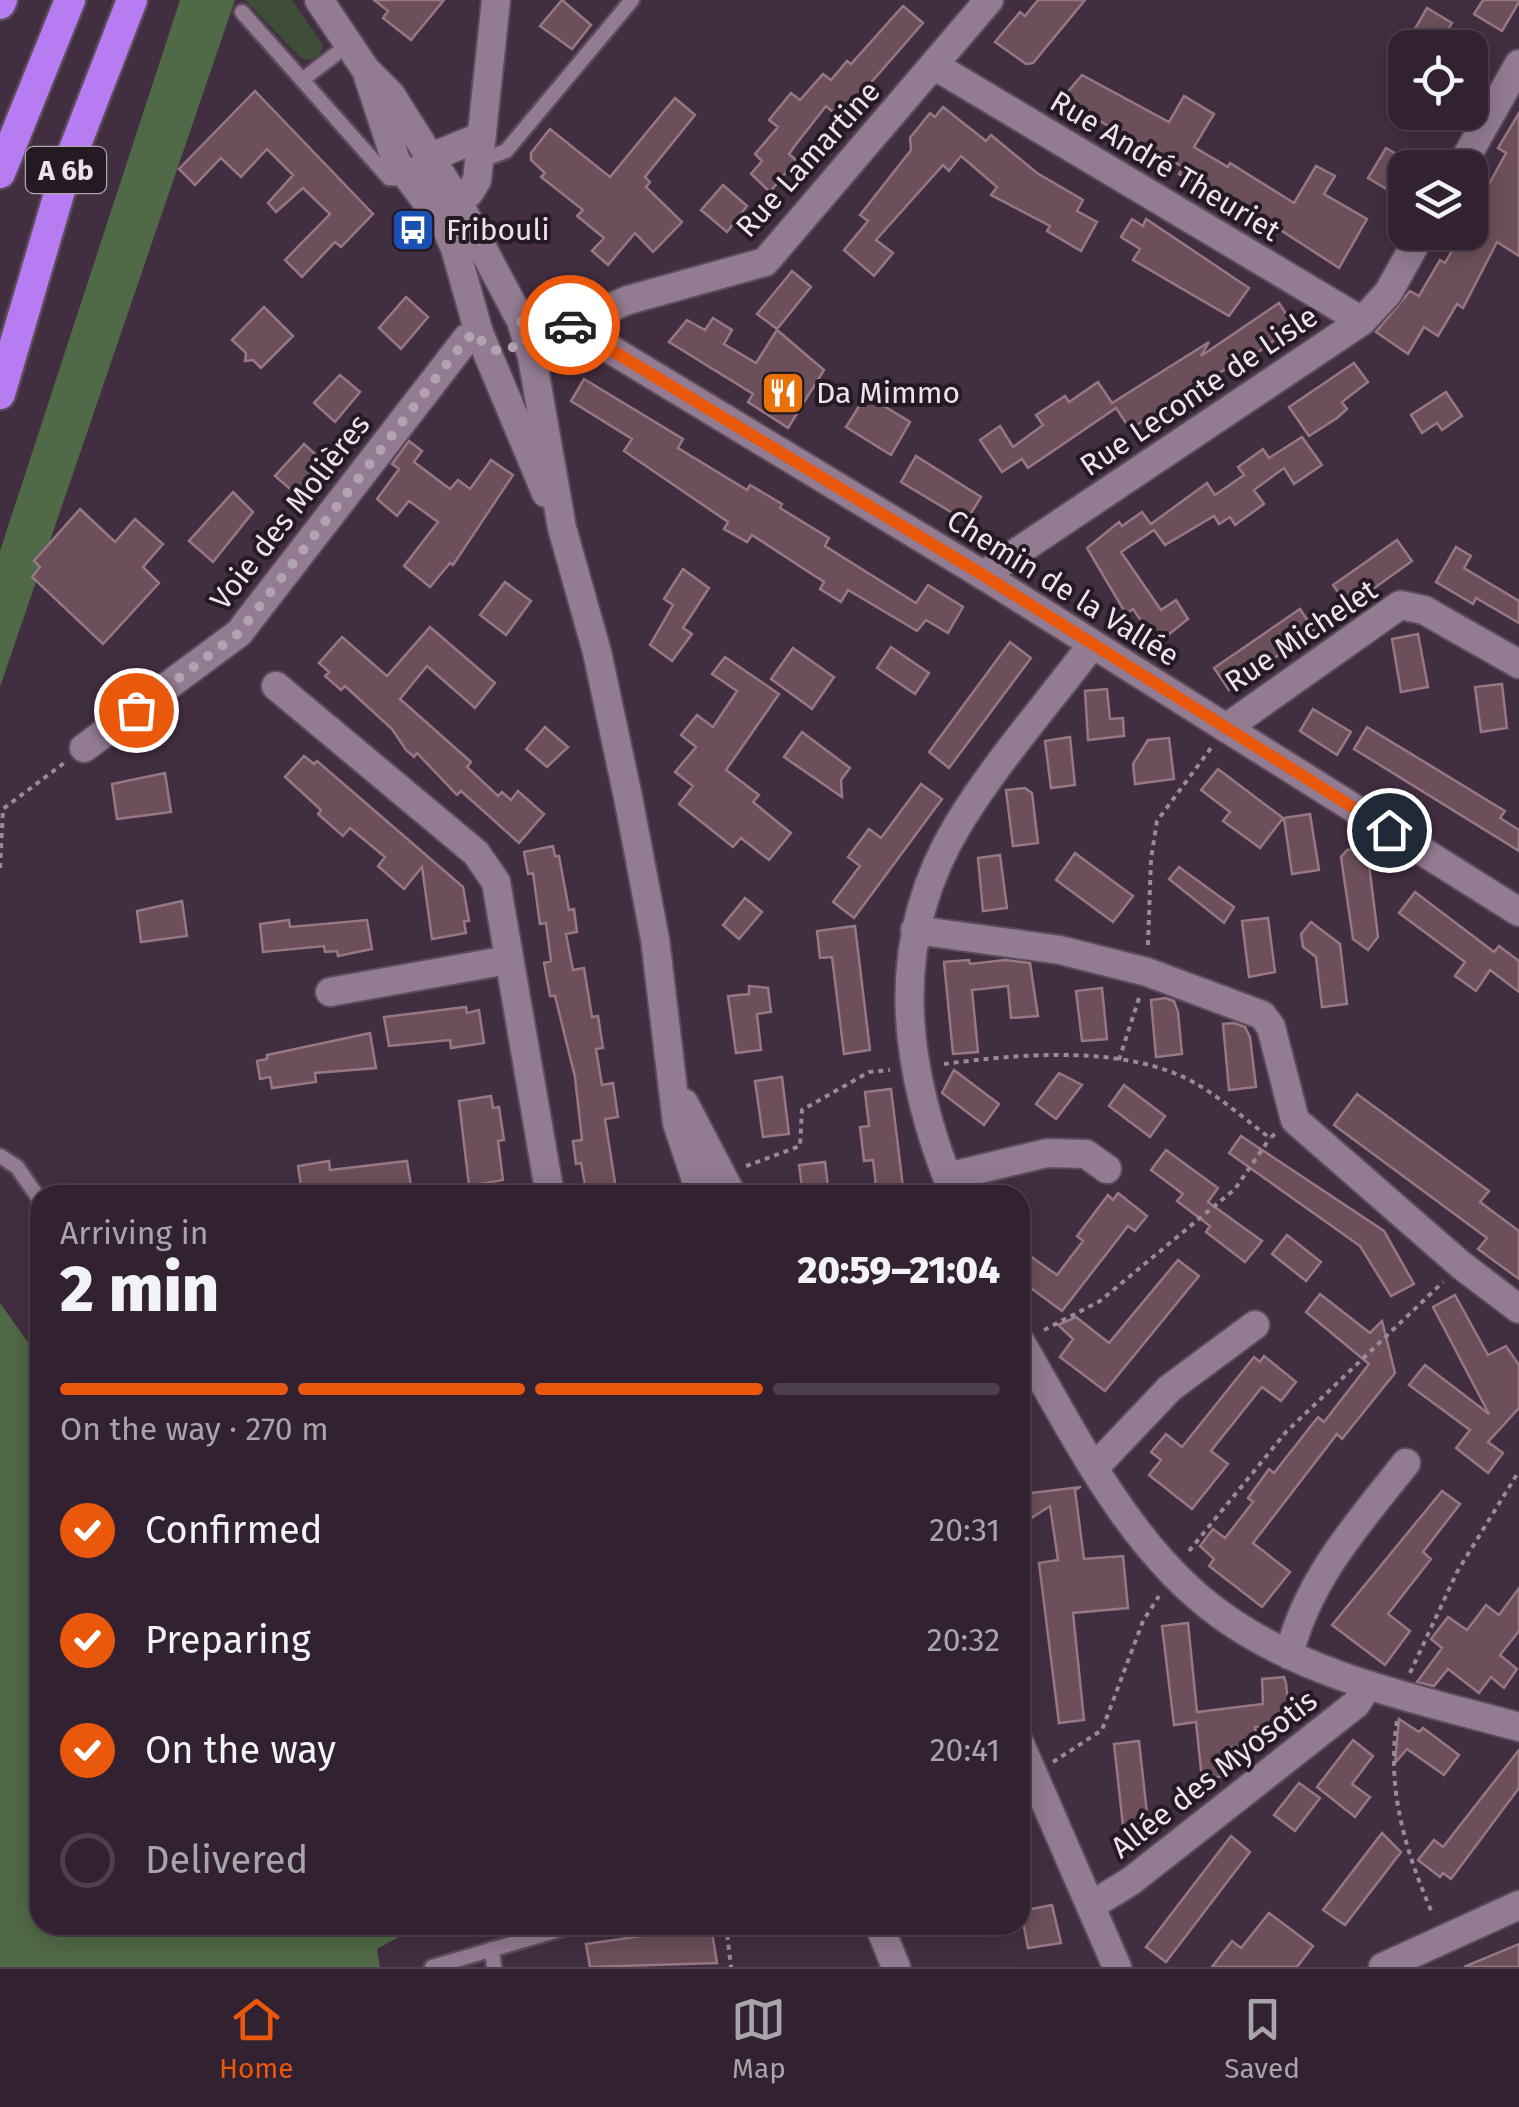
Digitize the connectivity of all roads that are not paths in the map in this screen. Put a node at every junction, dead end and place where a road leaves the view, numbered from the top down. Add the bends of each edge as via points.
1 (70, 0) edge
2 (132, 0) edge
3 (319, 0) edge
4 (496, 0) edge
5 (632, 0) edge
6 (989, 0) edge
7 (242, 12) dead end
8 (349, 44) junction
9 (1519, 64) edge
10 (935, 66) junction
11 (366, 70) junction
12 (302, 80) junction
13 (479, 149) junction
14 (1470, 150) edge
15 (429, 158) junction
16 (0, 173) edge
17 (428, 194) junction
18 (1412, 250) edge
19 (1362, 321) junction
20 (521, 323) junction
21 (570, 325) junction
22 (479, 334) junction
23 (0, 394) edge
24 (562, 528) junction
25 (983, 575) junction
26 (1092, 646) junction
27 (1519, 664) edge
28 (276, 686) dead end
29 (1226, 728) junction
30 (84, 748) road end
31 (1519, 912) edge
32 (914, 930) junction
33 (508, 960) junction
34 (330, 992) dead end
35 (676, 1090) junction
36 (0, 1156) edge
37 (1107, 1169) dead end
38 (548, 1185) edge
39 (697, 1185) edge
40 (726, 1185) edge
41 (950, 1185) edge
42 (953, 1185) edge
43 (30, 1186) edge
44 (1519, 1308) edge
45 (1255, 1324) dead end
46 (1030, 1344) edge
47 (1406, 1462) dead end
48 (1094, 1467) junction
49 (1289, 1655) junction
50 (1368, 1685) junction
51 (1519, 1727) edge
52 (1030, 1764) edge
53 (1092, 1905) junction
54 (1519, 1906) edge
55 (538, 1935) edge
56 (882, 1935) edge
57 (492, 1949) junction
58 (432, 1967) edge
59 (494, 1967) edge
60 (896, 1967) edge
61 (1117, 1967) edge
62 (1383, 1967) edge

1 - 16 highway
2 - 23 highway, A 6b via 66,170
3 - 8 street
4 - 13 street
5 - 13 lane via 506,151
6 - 10 street, Rue Lamartine
7 - 12 lane
8 - 11 street
8 - 12 lane
9 - 14 street
10 - 19 street, Rue André Theuriet
10 - 21 street, Rue Lamartine via 765,262 628,300
11 - 15 street via 391,95
11 - 17 street via 384,134
12 - 17 lane via 388,178
13 - 15 street
13 - 17 street via 469,193
15 - 17 street
15 - 17 street via 417,176
17 - 20 street
17 - 22 street via 455,248
18 - 19 street, Rue Leconte de Lisle via 1388,293
19 - 25 street, Rue Leconte de Lisle
20 - 21 street, Rue Lamartine
20 - 22 street, Rue Lamartine via 500,352
20 - 22 street, Voie des Molières via 501,304 485,312
20 - 24 street
21 - 25 street, Chemin de la Vallée
22 - 24 street
22 - 30 street, Voie des Molières via 467,338 239,633
24 - 35 street via 628,797
25 - 26 street, Chemin de la Vallée
26 - 29 street, Chemin de la Vallée
26 - 32 street via 960,821
27 - 29 street, Rue Michelet via 1424,610 1400,605
28 - 33 street via 476,852 496,882
29 - 31 street, Chemin de la Vallée
32 - 41 street via 908,998 913,1068
32 - 44 street via 1060,950 1147,972 1262,1015 1295,1120
33 - 34 street
33 - 38 street
35 - 39 street via 677,1124
35 - 40 street
36 - 43 lane
37 - 42 street via 1086,1154 1047,1153
45 - 48 street via 1170,1388
46 - 48 street
47 - 49 street via 1333,1557
48 - 49 street via 1174,1571 1220,1615
49 - 50 street
50 - 51 street
50 - 53 street, Allée des Myosotis via 1356,1704
52 - 53 street
53 - 61 street
54 - 62 street
55 - 57 lane
56 - 60 street
57 - 58 lane
57 - 59 lane

